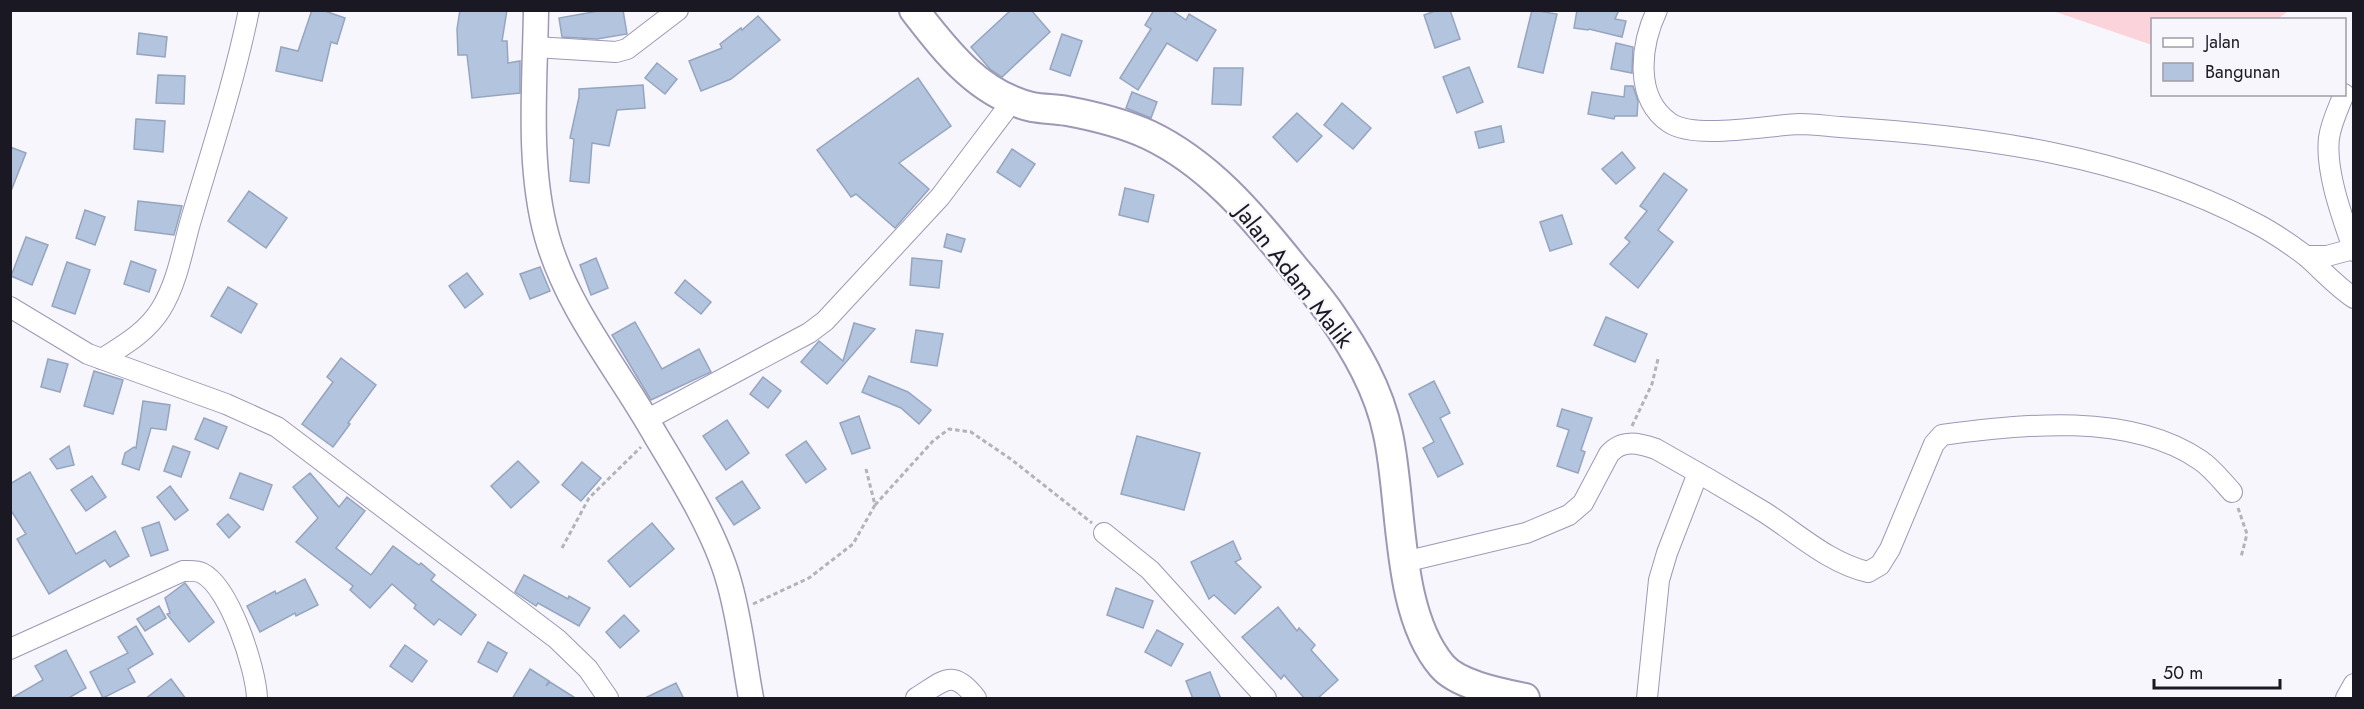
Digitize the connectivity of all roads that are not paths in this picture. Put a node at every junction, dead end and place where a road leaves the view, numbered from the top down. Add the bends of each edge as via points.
1 (249, 10) edge
2 (536, 10) edge
3 (678, 10) edge
4 (914, 10) edge
5 (1657, 10) edge
6 (535, 47) junction
7 (2343, 96) edge
8 (1013, 100) junction
9 (2353, 250) edge
10 (2306, 256) junction
11 (2354, 298) edge
12 (10, 307) edge
13 (102, 359) junction
14 (651, 427) junction
15 (1698, 473) junction
16 (2232, 492) road end
17 (1104, 533) road end
18 (1404, 562) junction
19 (10, 649) edge
20 (2354, 684) edge
21 (754, 696) edge
22 (257, 699) edge
23 (608, 699) edge
24 (916, 699) edge
25 (976, 699) edge
26 (1266, 699) edge
27 (1525, 699) edge
28 (1647, 699) edge
29 (2346, 699) edge

1 - 13 street via 224,114 166,300 139,336
2 - 6 main road
3 - 6 street via 627,49 616,52
4 - 8 highway, Jalan Adam Malik via 964,71
5 - 10 street via 1644,55 1644,79 1654,106 1670,123 1695,130 1800,124 1887,130 2043,151 2104,164 2183,190 2253,222
6 - 14 main road via 532,104 540,208 548,237 572,298
7 - 9 street via 2329,139 2329,157
8 - 14 street via 940,197 825,321
8 - 18 highway, Jalan Adam Malik via 1111,121 1148,135 1212,176 1262,227 1329,312 1368,374 1388,433
9 - 10 street
10 - 11 street
12 - 13 street
13 - 23 street via 277,427 557,639 588,669
14 - 21 main road via 708,530 729,582
15 - 16 street via 1836,560 1868,572 1880,565 1890,549 1934,444 1942,435 1998,427 2066,425 2134,432 2179,448 2201,461
15 - 18 street via 1656,448 1626,443 1609,454 1583,503 1569,515 1526,533
15 - 28 street via 1659,580
17 - 26 street via 1150,570
18 - 27 highway, Jalan Adam Malik via 1421,632 1443,668 1476,686
19 - 22 street via 183,571 194,571 214,583 223,596 250,655
20 - 29 street
24 - 25 street via 952,679 965,684

